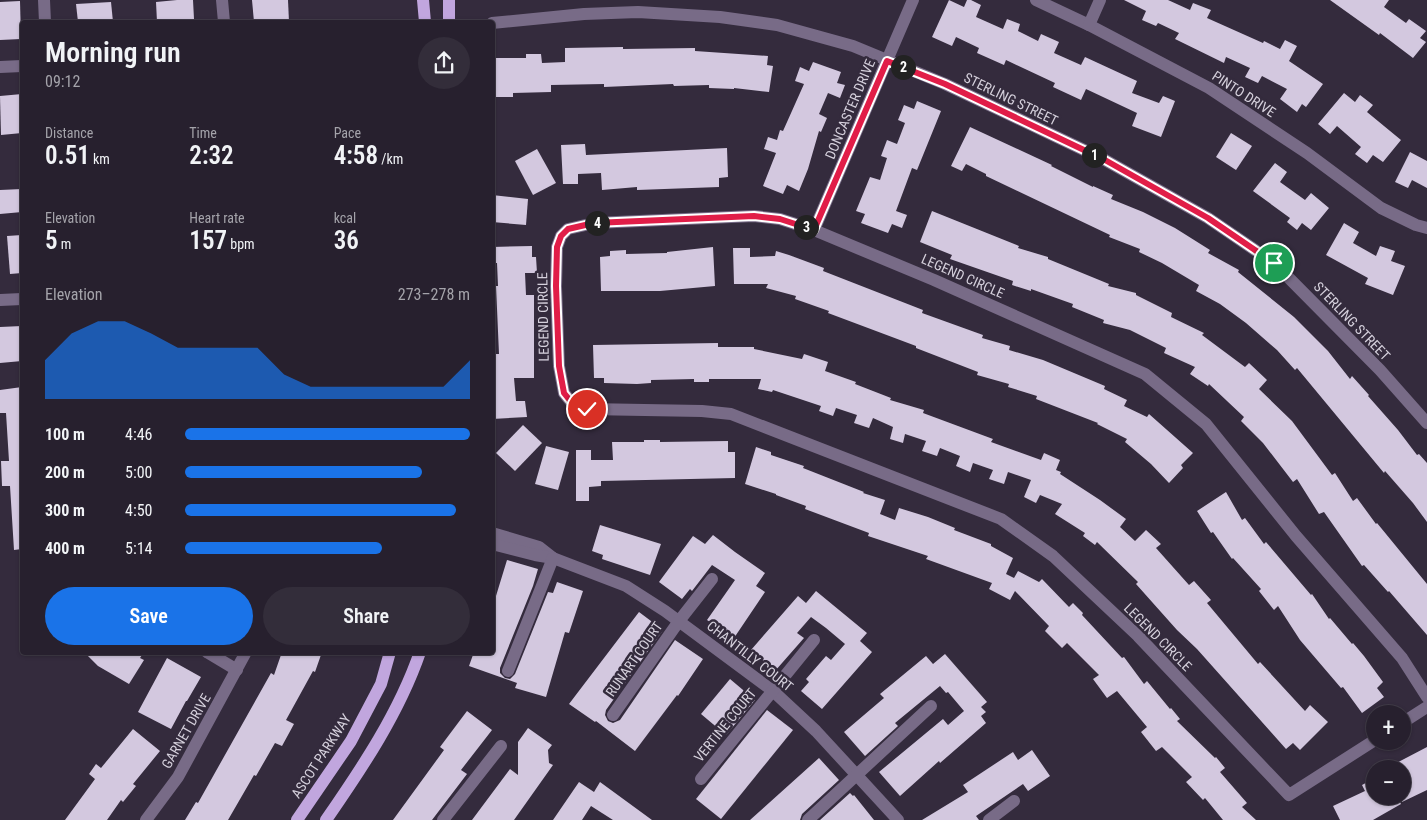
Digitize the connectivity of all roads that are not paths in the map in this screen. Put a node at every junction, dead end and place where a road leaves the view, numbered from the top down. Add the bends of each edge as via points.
1 (44, 0) edge
2 (222, 0) edge
3 (423, 0) edge
4 (449, 0) edge
5 (913, 0) edge
6 (1036, 0) edge
7 (1100, 0) edge
8 (45, 20) edge
9 (224, 20) edge
10 (425, 20) edge
11 (449, 20) edge
12 (495, 23) edge
13 (1089, 25) junction
14 (887, 61) junction
15 (20, 66) edge
16 (0, 67) edge
17 (1427, 228) edge
18 (814, 230) junction
19 (20, 299) edge
20 (0, 300) edge
21 (1427, 423) edge
22 (497, 539) edge
23 (553, 558) junction
24 (712, 579) dead end
25 (679, 621) junction
26 (814, 640) dead end
27 (212, 655) edge
28 (244, 655) edge
29 (389, 655) edge
30 (419, 655) edge
31 (237, 670) junction
32 (508, 671) dead end
33 (772, 691) junction
34 (1427, 697) edge
35 (931, 706) dead end
36 (1427, 707) edge
37 (613, 715) dead end
38 (1411, 717) edge
39 (500, 746) dead end
40 (1366, 746) edge
41 (858, 775) junction
42 (701, 779) dead end
43 (1014, 801) dead end
44 (146, 820) edge
45 (297, 820) edge
46 (326, 820) edge
47 (443, 820) edge
48 (808, 820) edge
49 (898, 820) edge
50 (989, 820) edge

1 - 8 street
2 - 9 street
3 - 10 main road
4 - 11 main road
5 - 14 street, DONCASTER DRIVE
6 - 13 street, PINTO DRIVE
7 - 13 street
12 - 14 street, STERLING STREET via 638,12 720,17 777,25 853,46
13 - 17 street, PINTO DRIVE via 1209,88 1307,153 1381,208
14 - 18 street, DONCASTER DRIVE
14 - 21 street, STERLING STREET via 945,84 1105,160 1208,218 1274,263 1380,370
15 - 16 street
18 - 34 street, LEGEND CIRCLE via 1145,374 1206,424 1296,536 1402,658
18 - 40 street, LEGEND CIRCLE via 780,219 754,216 594,223 568,229 557,247 556,286 559,366 564,393 572,403 587,409 731,414 1001,519 1053,556 1138,636 1289,795
19 - 20 street
22 - 23 street, CHANTILLY COURT via 535,555
23 - 25 street, CHANTILLY COURT via 626,586
23 - 32 street
24 - 25 street, RUNART COURT
25 - 33 street, CHANTILLY COURT
25 - 37 street, RUNART COURT
26 - 33 street, VERTINE COURT
27 - 31 street
28 - 31 street, GARNET DRIVE
29 - 45 main road, ASCOT PARKWAY via 381,684 351,742
30 - 46 main road via 410,680 383,731
31 - 44 street, GARNET DRIVE via 178,777
33 - 41 street, CHANTILLY COURT
33 - 42 street, VERTINE COURT
35 - 41 street
36 - 38 street
39 - 47 street
41 - 48 street
41 - 49 street, CHANTILLY COURT
43 - 50 street

